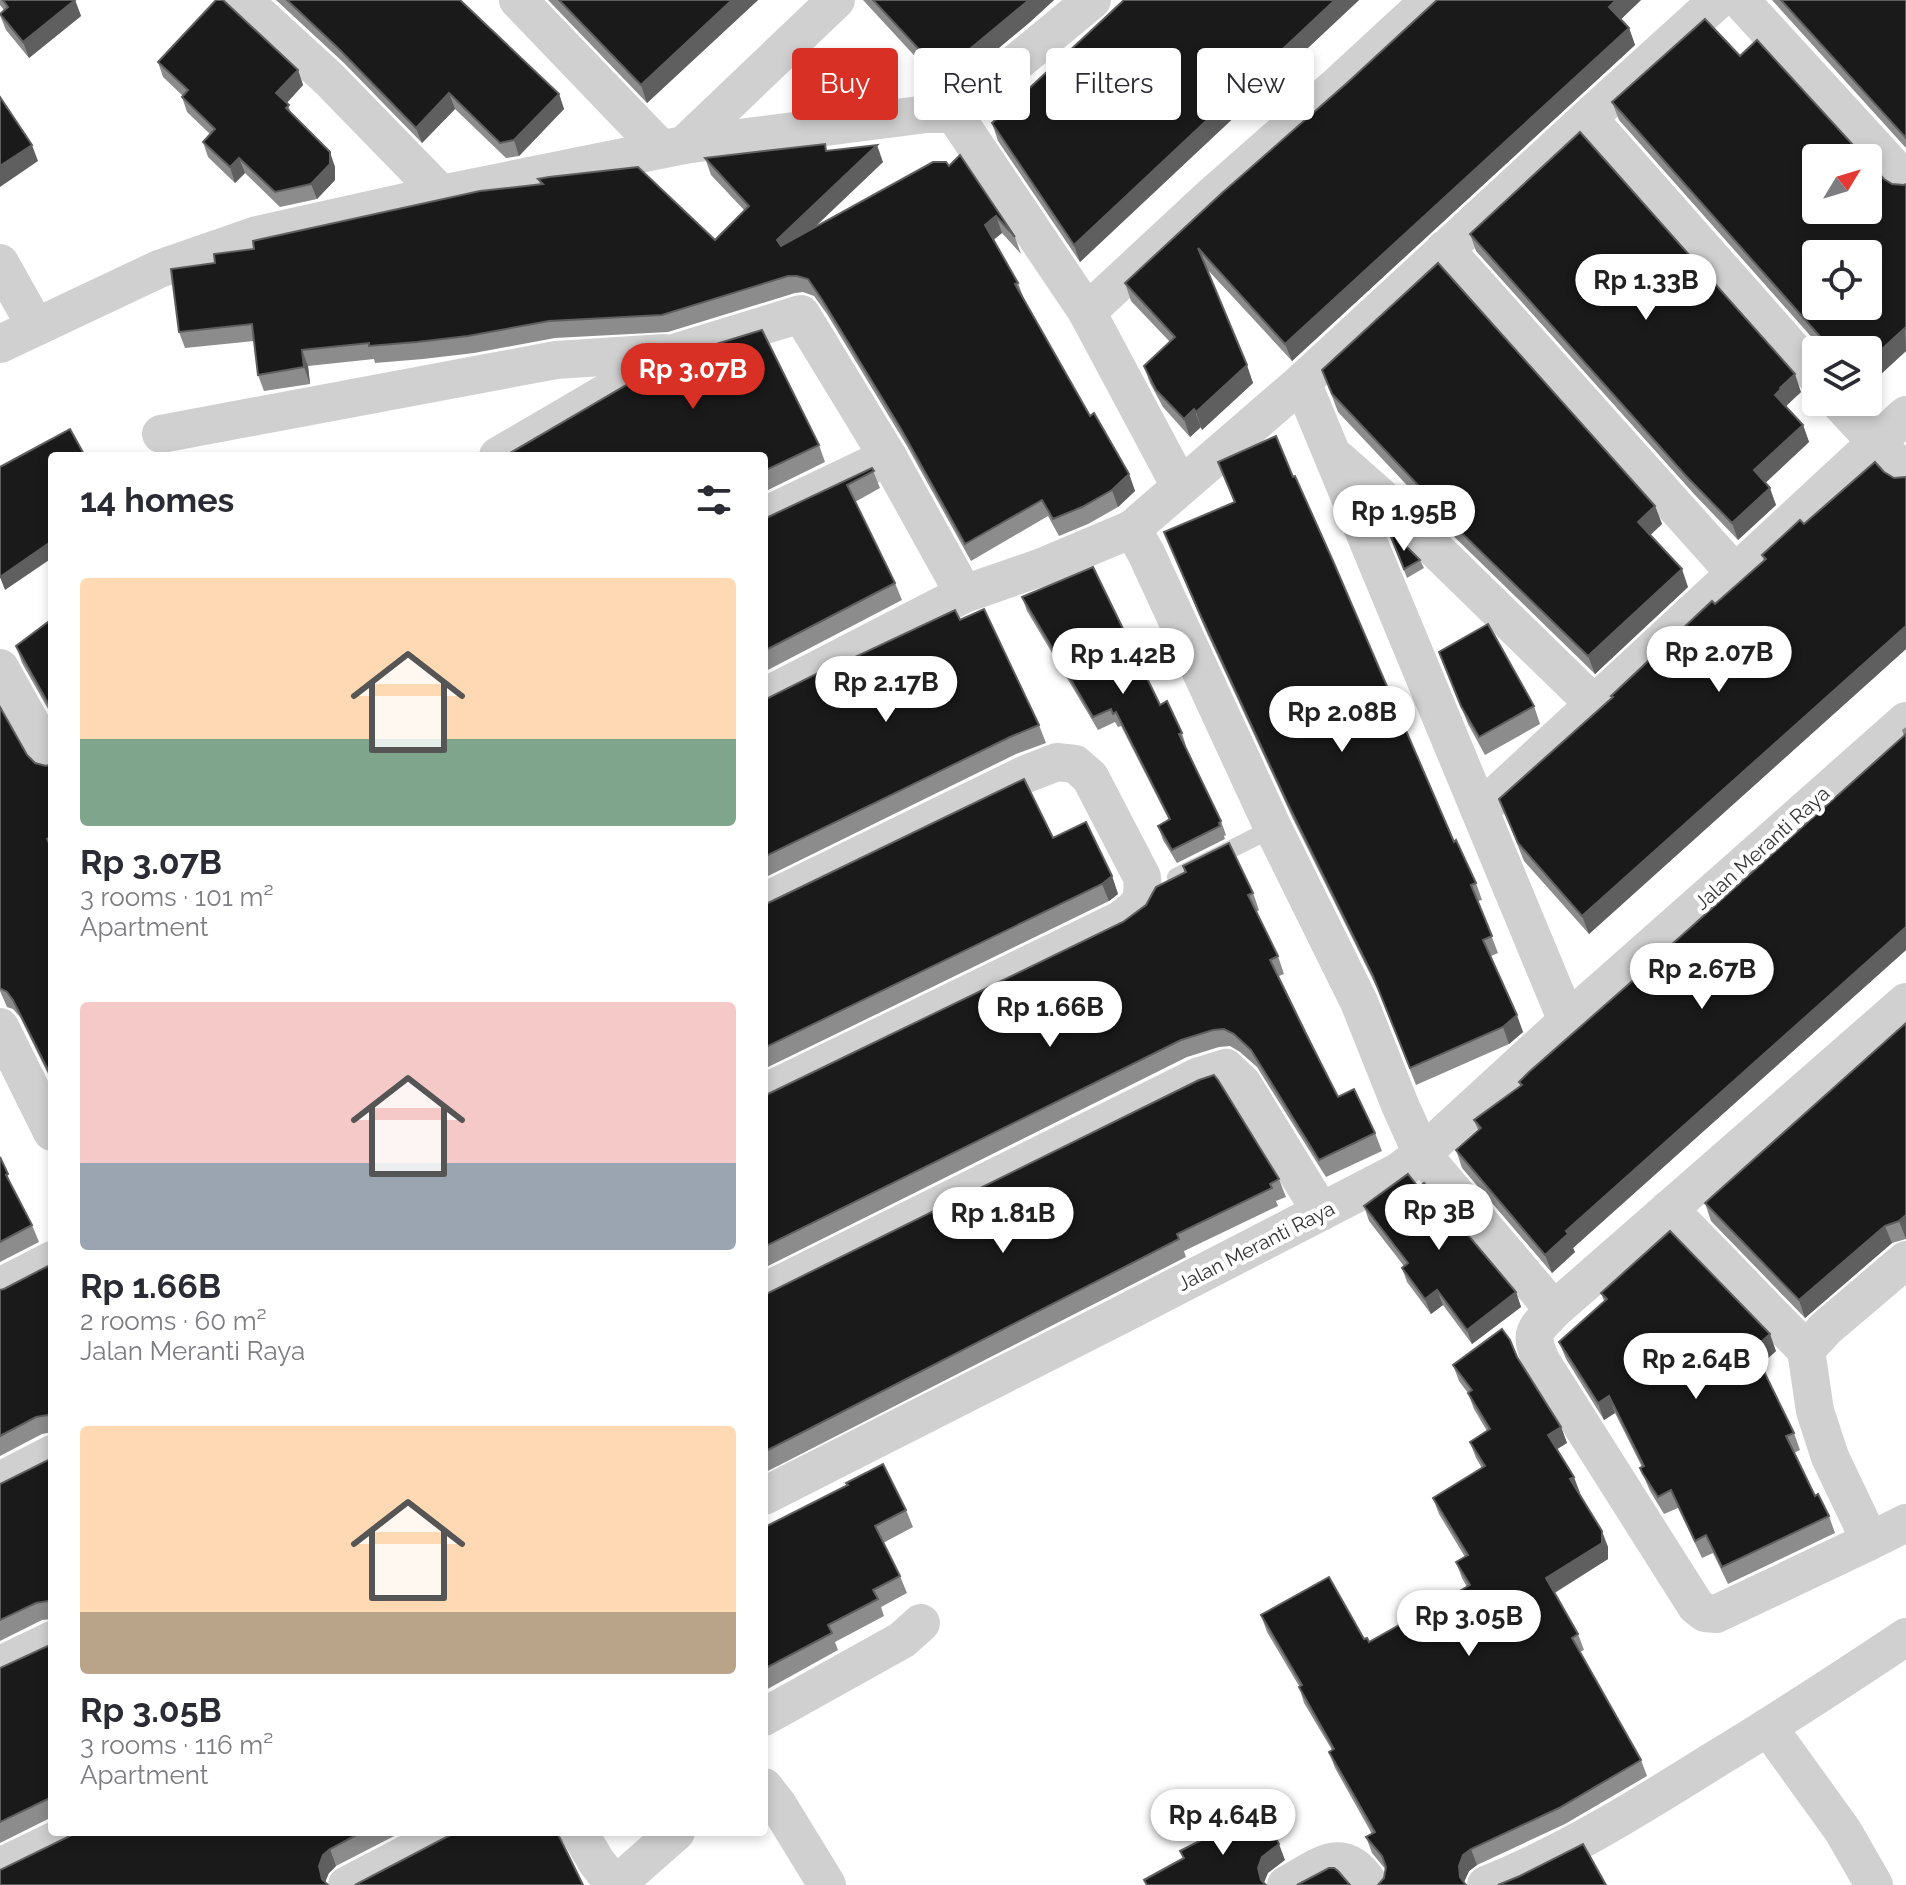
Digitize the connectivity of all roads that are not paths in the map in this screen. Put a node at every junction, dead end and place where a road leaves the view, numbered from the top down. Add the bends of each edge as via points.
1 (243, 0) edge
2 (518, 0) edge
3 (836, 0) edge
4 (1092, 0) edge
5 (1430, 0) edge
6 (1718, 0) edge
7 (1740, 0) edge
8 (1030, 51) edge
9 (914, 116) edge
10 (1588, 118) junction
11 (958, 120) edge
12 (673, 147) junction
13 (1906, 181) edge
14 (441, 194) junction
15 (1445, 249) junction
16 (0, 263) edge
17 (1087, 312) junction
18 (36, 327) junction
19 (0, 344) edge
20 (674, 353) junction
21 (1802, 360) edge
22 (1302, 382) junction
23 (1906, 415) edge
24 (1852, 416) edge
25 (161, 434) dead end
26 (1876, 443) junction
27 (505, 452) edge
28 (1331, 453) junction
29 (888, 457) junction
30 (1906, 474) edge
31 (1180, 486) junction
32 (768, 514) edge
33 (1132, 529) junction
34 (1735, 573) junction
35 (964, 594) junction
36 (0, 668) edge
37 (768, 695) edge
38 (1593, 703) junction
39 (1900, 738) edge
40 (48, 754) edge
41 (1480, 810) junction
42 (1273, 828) junction
43 (1176, 877) edge
44 (768, 900) edge
45 (1906, 1002) edge
46 (1567, 1021) junction
47 (0, 1027) edge
48 (768, 1091) edge
49 (48, 1124) edge
50 (1422, 1154) junction
51 (1669, 1209) junction
52 (1321, 1212) junction
53 (1906, 1260) edge
54 (48, 1262) edge
55 (0, 1287) edge
56 (768, 1290) edge
57 (1554, 1310) junction
58 (1806, 1350) junction
59 (48, 1456) edge
60 (0, 1481) edge
61 (768, 1494) edge
62 (1906, 1523) edge
63 (1870, 1541) junction
64 (921, 1623) dead end
65 (1906, 1637) edge
66 (48, 1642) edge
67 (0, 1665) edge
68 (768, 1715) edge
69 (1768, 1727) junction
70 (768, 1792) edge
71 (64, 1836) edge
72 (441, 1836) edge
73 (581, 1836) edge
74 (671, 1836) edge
75 (0, 1867) edge
76 (347, 1885) edge
77 (615, 1885) edge
78 (827, 1885) edge
79 (1286, 1885) edge
80 (1370, 1885) edge
81 (1486, 1885) edge
82 (1874, 1885) edge

1 - 14 street
2 - 12 street
3 - 12 street
4 - 8 street
5 - 17 street
6 - 10 street
7 - 13 street
9 - 12 street
10 - 15 street
10 - 21 street
11 - 17 street
12 - 14 street
14 - 18 street via 257,235 159,269
15 - 22 street
15 - 34 street
16 - 18 street
17 - 31 street
18 - 19 street
20 - 25 street via 556,360
20 - 27 street
20 - 29 street via 801,314
22 - 28 street
22 - 31 street
23 - 26 street
24 - 26 street
26 - 30 street
26 - 34 street
28 - 38 street
28 - 41 street
29 - 32 street
29 - 35 street
31 - 33 street
33 - 35 street
33 - 42 street
34 - 38 street
35 - 37 street
36 - 40 street
38 - 41 street
39 - 46 street, Jalan Meranti Raya
41 - 46 street
42 - 43 lane
42 - 50 street via 1359,1002
44 - 48 street via 1057,762 1075,764 1090,777 1142,877 1144,894 1136,909 1120,920
45 - 51 street
46 - 50 street, Jalan Meranti Raya
47 - 49 street
50 - 52 street, Jalan Meranti Raya
50 - 57 street
51 - 57 street
51 - 58 street
52 - 56 street via 1242,1083 1226,1068 1197,1077
52 - 61 street, Jalan Meranti Raya
53 - 58 street
54 - 55 street
57 - 63 street via 1536,1329 1533,1342 1541,1361 1705,1613 1716,1614
58 - 63 street via 1815,1411 1830,1457
59 - 60 street
62 - 63 street
64 - 68 street via 902,1640
65 - 69 street
66 - 67 street
69 - 81 street via 1587,1838
69 - 82 street via 1843,1831
70 - 78 street
71 - 75 street
72 - 76 street
73 - 77 street
74 - 77 street
79 - 80 street via 1335,1860 1348,1862

